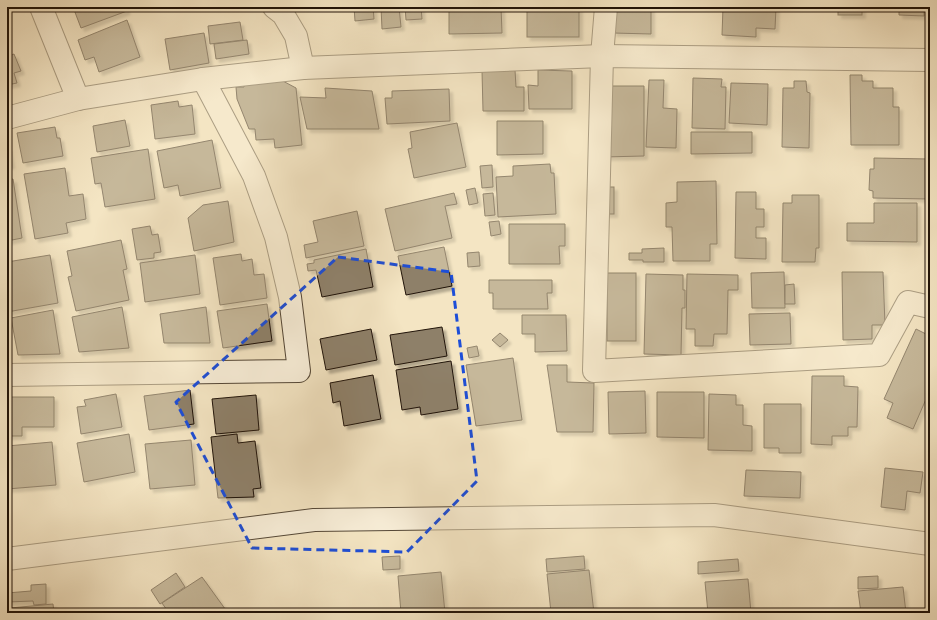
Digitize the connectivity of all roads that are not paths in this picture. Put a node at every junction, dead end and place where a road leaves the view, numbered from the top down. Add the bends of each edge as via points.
1 (41, 7) edge
2 (274, 7) edge
3 (606, 7) edge
4 (602, 56) junction
5 (930, 60) edge
6 (303, 68) junction
7 (203, 79) junction
8 (78, 100) junction
9 (7, 118) edge
10 (930, 307) edge
11 (7, 376) edge
12 (930, 544) edge
13 (7, 559) edge

1 - 8 street
2 - 6 street via 283,14 296,36
3 - 4 street
4 - 5 street
4 - 6 street
4 - 10 street via 594,371 879,355 908,302
6 - 7 street
7 - 8 street
7 - 11 street via 254,176 276,236 290,297 299,371
8 - 9 street
12 - 13 street via 714,515 314,520

